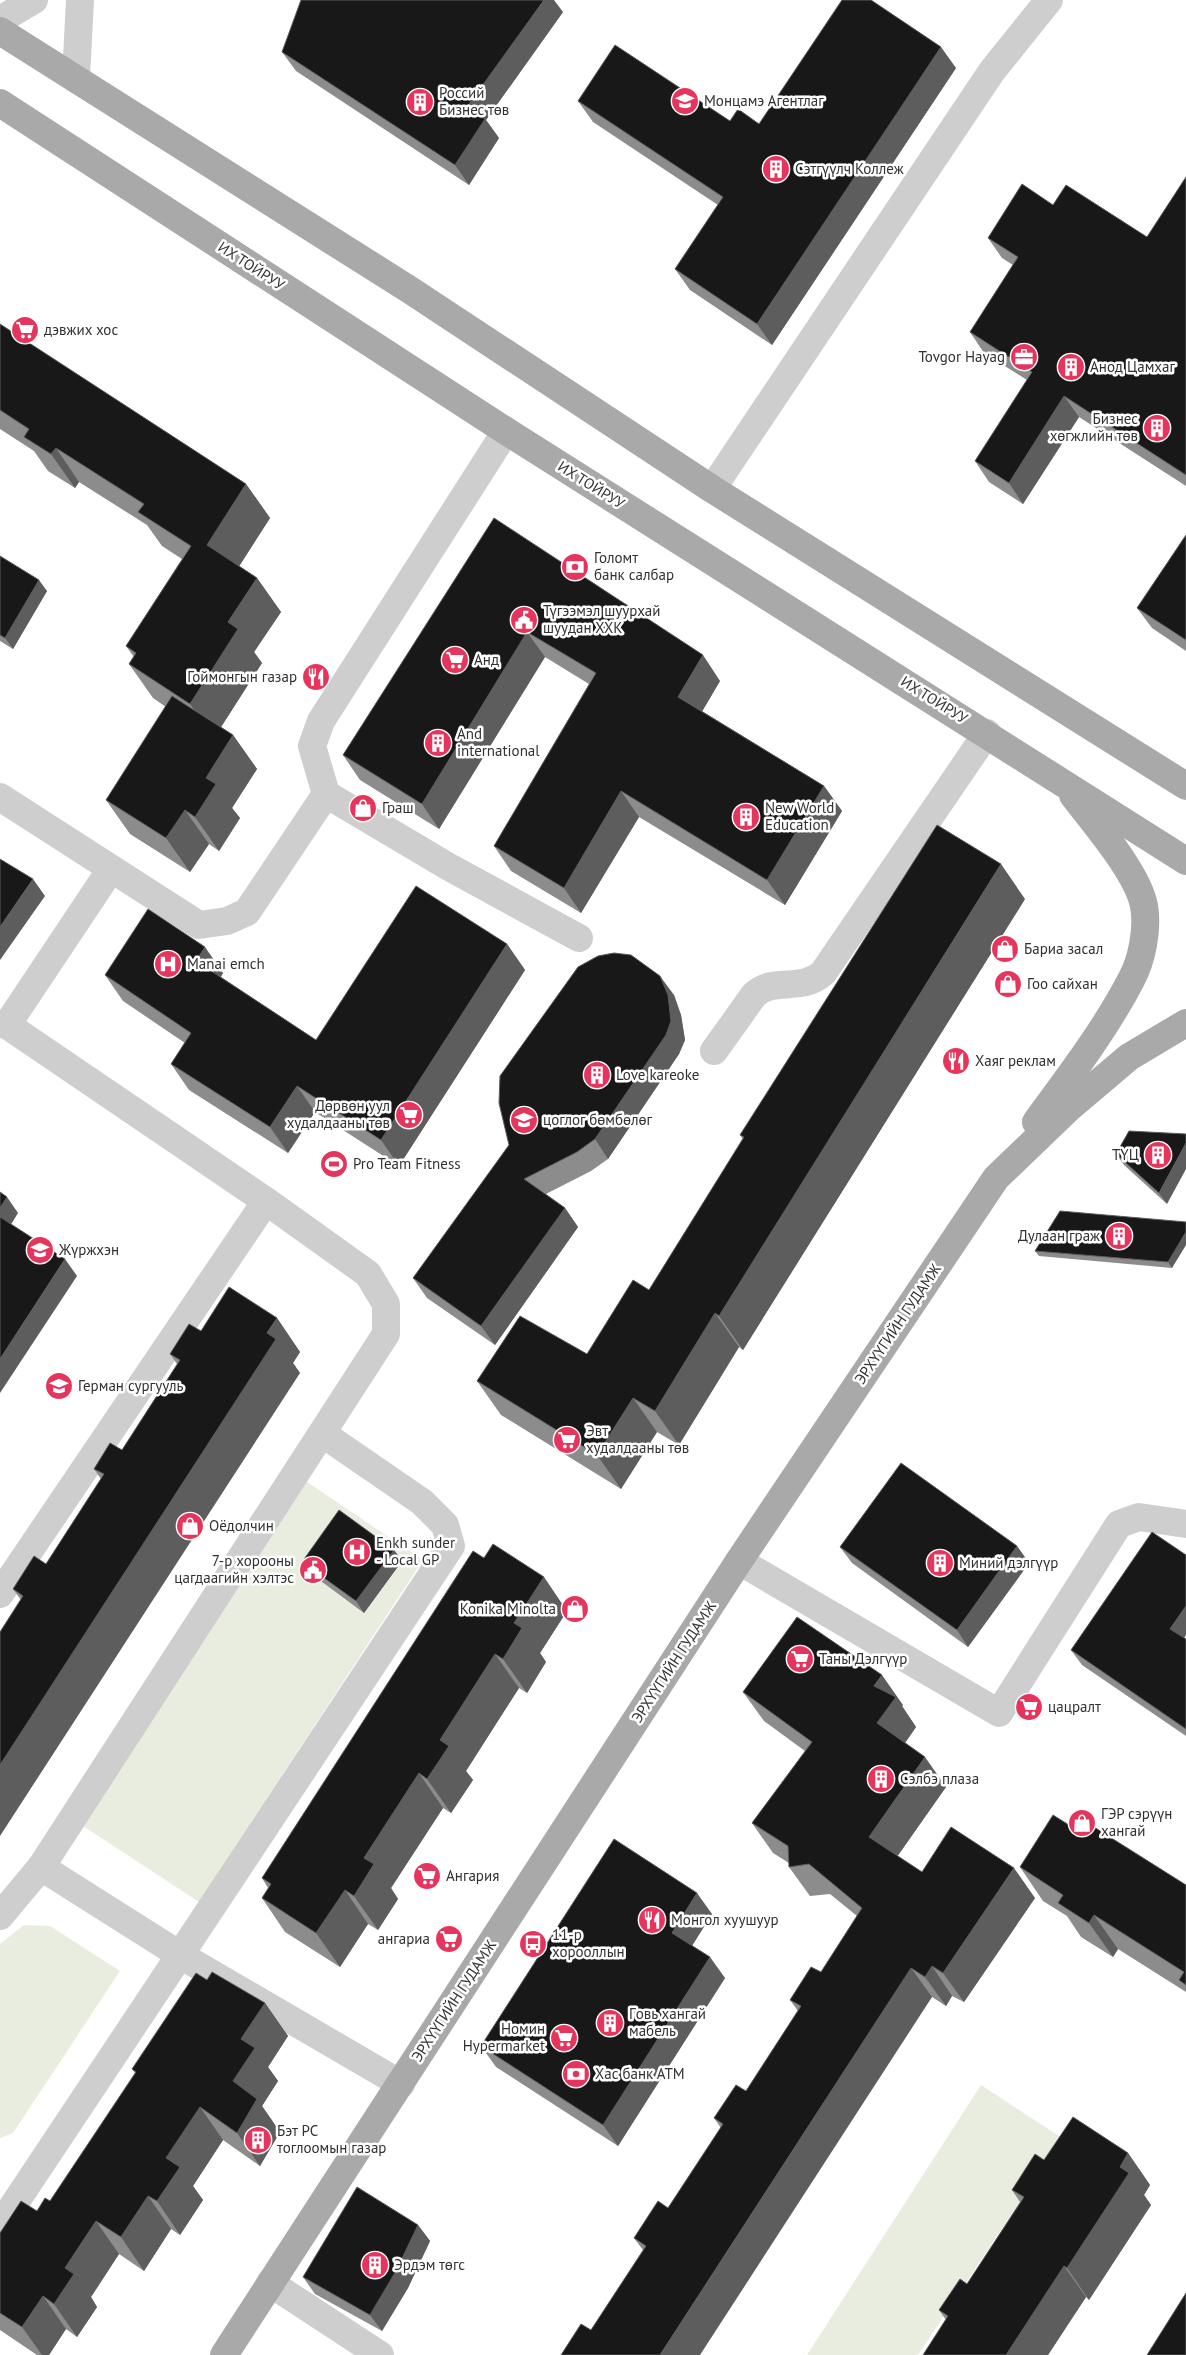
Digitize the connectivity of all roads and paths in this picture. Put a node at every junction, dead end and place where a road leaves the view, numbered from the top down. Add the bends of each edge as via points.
1 (34, 0) edge
2 (80, 0) edge
3 (1049, 0) edge
4 (0, 20) edge
5 (0, 31) edge
6 (76, 77) junction
7 (0, 104) edge
8 (506, 431) junction
9 (712, 489) junction
10 (987, 733) junction
11 (1062, 781) junction
12 (1186, 786) edge
13 (326, 794) junction
14 (0, 797) edge
15 (1186, 861) edge
16 (110, 869) junction
17 (579, 938) dead end
18 (1186, 1023) edge
19 (3, 1024) edge
20 (714, 1051) dead end
21 (996, 1178) junction
22 (266, 1201) junction
23 (323, 1434) junction
24 (1186, 1524) edge
25 (739, 1561) junction
26 (0, 1594) edge
27 (41, 1867) junction
28 (0, 1916) edge
29 (180, 1955) junction
30 (401, 2084) junction
31 (0, 2222) edge
32 (270, 2283) junction
33 (224, 2355) edge
34 (380, 2355) edge

1 - 4 street
2 - 6 street
3 - 9 street via 992,71
5 - 6 main road
6 - 9 main road via 410,290
7 - 8 main road, ИХ ТОЙРУУ
8 - 10 main road, ИХ ТОЙРУУ
8 - 13 street via 321,721 312,746
9 - 12 main road
10 - 11 main road, ИХ ТОЙРУУ
10 - 20 street via 823,972 813,981 761,989
11 - 15 main road, ИХ ТОЙРУУ
11 - 21 main road via 1126,866 1144,906 1144,938 1132,979 1085,1053
13 - 16 street via 247,912 227,921 199,925
13 - 17 street via 449,867
14 - 16 street
16 - 19 street
18 - 21 main road, ЭРХҮҮГИЙН ГУДАМЖ via 1129,1057 1070,1107
19 - 22 street
21 - 25 main road, ЭРХҮҮГИЙН ГУДАМЖ
22 - 23 street via 368,1274 386,1304 386,1334
22 - 26 street
23 - 27 street
23 - 29 street via 422,1502 445,1525 451,1546
24 - 25 street via 1139,1518 1119,1524 999,1713
25 - 30 main road, ЭРХҮҮГИЙН ГУДАМЖ
27 - 28 street
27 - 29 street
29 - 30 street
29 - 31 street via 8,2215
30 - 32 main road, ЭРХҮҮГИЙН ГУДАМЖ
32 - 33 main road, ЭРХҮҮГИЙН ГУДАМЖ
32 - 34 street

